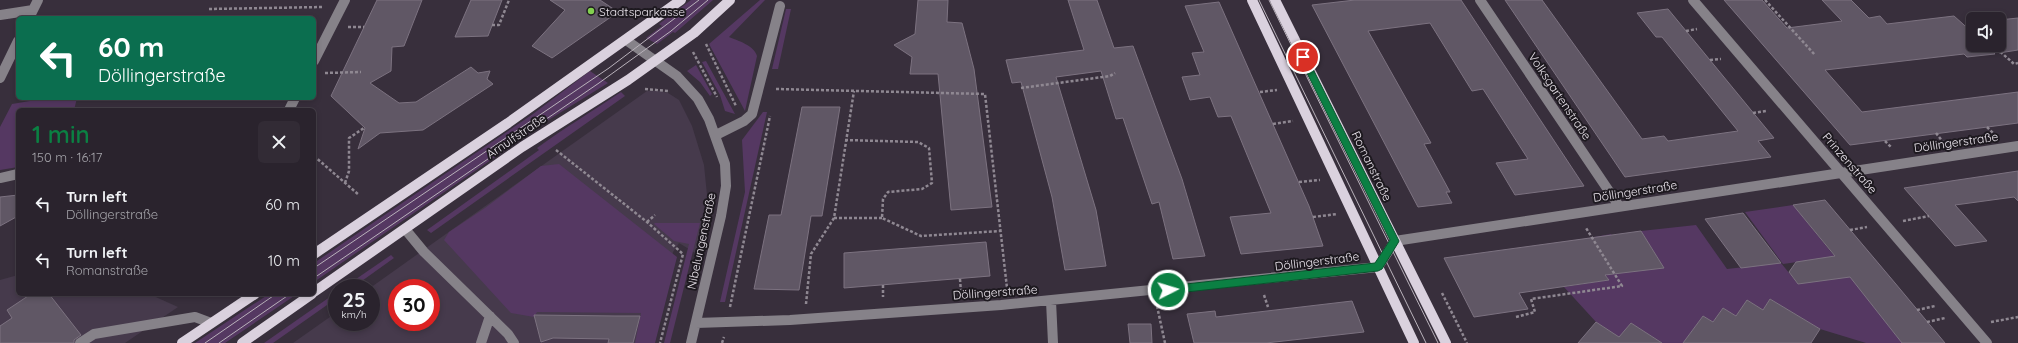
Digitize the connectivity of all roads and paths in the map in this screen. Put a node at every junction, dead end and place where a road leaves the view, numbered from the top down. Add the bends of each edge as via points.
1 (38, 0) edge
2 (345, 0) edge
3 (510, 0) edge
4 (680, 0) edge
5 (730, 0) edge
6 (1252, 0) edge
7 (1275, 0) edge
8 (1480, 0) edge
9 (1693, 0) edge
10 (1765, 0) edge
11 (780, 6) dead end
12 (323, 7) dead end
13 (209, 9) dead end
14 (31, 14) edge
15 (0, 15) edge
16 (492, 25) dead end
17 (364, 27) dead end
18 (346, 28) dead end
19 (626, 40) junction
20 (705, 42) dead end
21 (16, 45) edge
22 (2001, 52) edge
23 (1815, 55) dead end
24 (316, 57) edge
25 (656, 60) junction
26 (2018, 64) edge
27 (361, 72) dead end
28 (322, 73) dead end
29 (1115, 73) dead end
30 (0, 78) edge
31 (778, 81) dead end
32 (1021, 88) dead end
33 (776, 89) junction
34 (1279, 90) dead end
35 (854, 91) junction
36 (1260, 92) dead end
37 (775, 95) dead end
38 (770, 114) dead end
39 (744, 121) junction
40 (1294, 121) dead end
41 (1273, 124) dead end
42 (364, 128) dead end
43 (716, 135) junction
44 (845, 140) junction
45 (2018, 146) edge
46 (556, 150) dead end
47 (316, 158) edge
48 (1841, 172) junction
49 (16, 174) edge
50 (0, 178) edge
51 (1321, 180) dead end
52 (1299, 182) dead end
53 (345, 183) junction
54 (359, 195) dead end
55 (1619, 206) junction
56 (1576, 213) junction
57 (1337, 214) dead end
58 (656, 215) dead end
59 (1928, 216) dead end
60 (1313, 217) dead end
61 (834, 218) junction
62 (882, 218) junction
63 (647, 222) junction
64 (1885, 224) junction
65 (406, 229) junction
66 (1000, 231) junction
67 (1395, 241) junction
68 (316, 253) edge
69 (1378, 267) junction
70 (316, 291) edge
71 (1154, 291) junction
72 (252, 296) edge
73 (309, 296) edge
74 (1052, 301) junction
75 (1008, 304) junction
76 (1930, 307) dead end
77 (1917, 310) dead end
78 (490, 316) junction
79 (1516, 317) dead end
80 (2018, 317) edge
81 (1940, 319) dead end
82 (804, 320) junction
83 (1927, 322) dead end
84 (211, 323) junction
85 (696, 323) junction
86 (727, 323) junction
87 (1972, 325) junction
88 (80, 343) edge
89 (182, 343) edge
90 (242, 343) edge
91 (482, 343) edge
92 (514, 343) edge
93 (660, 343) edge
94 (691, 343) edge
95 (722, 343) edge
96 (1053, 343) edge
97 (1165, 343) edge
98 (1414, 343) edge
99 (1446, 343) edge
100 (1987, 343) edge

1 - 14 street
2 - 24 street
3 - 16 path via 499,25
4 - 19 main road, Arnulfstraße
5 - 25 main road, Arnulfstraße via 694,33
6 - 69 main road
7 - 67 main road, Romanstraße
8 - 55 street, Volksgartenstraße
9 - 48 street, Prinzenstraße
10 - 23 path
11 - 39 street via 755,106 752,114
12 - 13 path
14 - 15 street
17 - 18 path
19 - 25 street, Nibelungenstraße
19 - 68 main road, Arnulfstraße
20 - 39 path
21 - 30 street
22 - 26 path via 2014,64
25 - 43 street, Nibelungenstraße via 684,81 710,119
25 - 65 main road, Arnulfstraße via 558,123
27 - 28 path
29 - 32 path via 1110,76
31 - 33 path
33 - 35 path
33 - 37 path
34 - 36 path
35 - 44 path
35 - 66 path via 984,94
38 - 86 path
39 - 43 street
40 - 41 path
42 - 53 path via 349,138
43 - 85 street, Nibelungenstraße via 725,164 726,186
44 - 61 path
44 - 62 path via 918,142 929,148 932,183 922,189 888,192 883,199
45 - 48 street, Döllingerstraße
46 - 63 path
47 - 53 path
48 - 55 street, Döllingerstraße
48 - 64 street, Prinzenstraße
49 - 50 street
51 - 52 path
53 - 54 path
55 - 56 street, Döllingerstraße
56 - 67 street, Döllingerstraße
56 - 79 path via 1622,286 1531,299 1535,312
57 - 60 path
58 - 63 path
59 - 64 path
61 - 62 path
61 - 82 path via 811,254
62 - 66 path via 921,236
63 - 93 path via 683,254
64 - 87 street, Prinzenstraße
65 - 70 main road, Arnulfstraße
65 - 78 street via 424,252
66 - 75 path
67 - 69 street
67 - 99 main road, Romanstraße
69 - 71 street, Döllingerstraße
69 - 98 main road
71 - 74 street, Döllingerstraße
71 - 97 path
72 - 84 main road
73 - 90 main road, Arnulfstraße
74 - 75 street, Döllingerstraße
74 - 96 street
75 - 82 street, Döllingerstraße
76 - 77 path
78 - 91 street
78 - 92 street
80 - 87 path
81 - 83 path
82 - 86 street, Döllingerstraße
84 - 88 street via 195,318 94,334
84 - 89 main road
85 - 86 street, Döllingerstraße
85 - 94 street, Nibelungenstraße
86 - 95 path
87 - 100 street, Prinzenstraße

